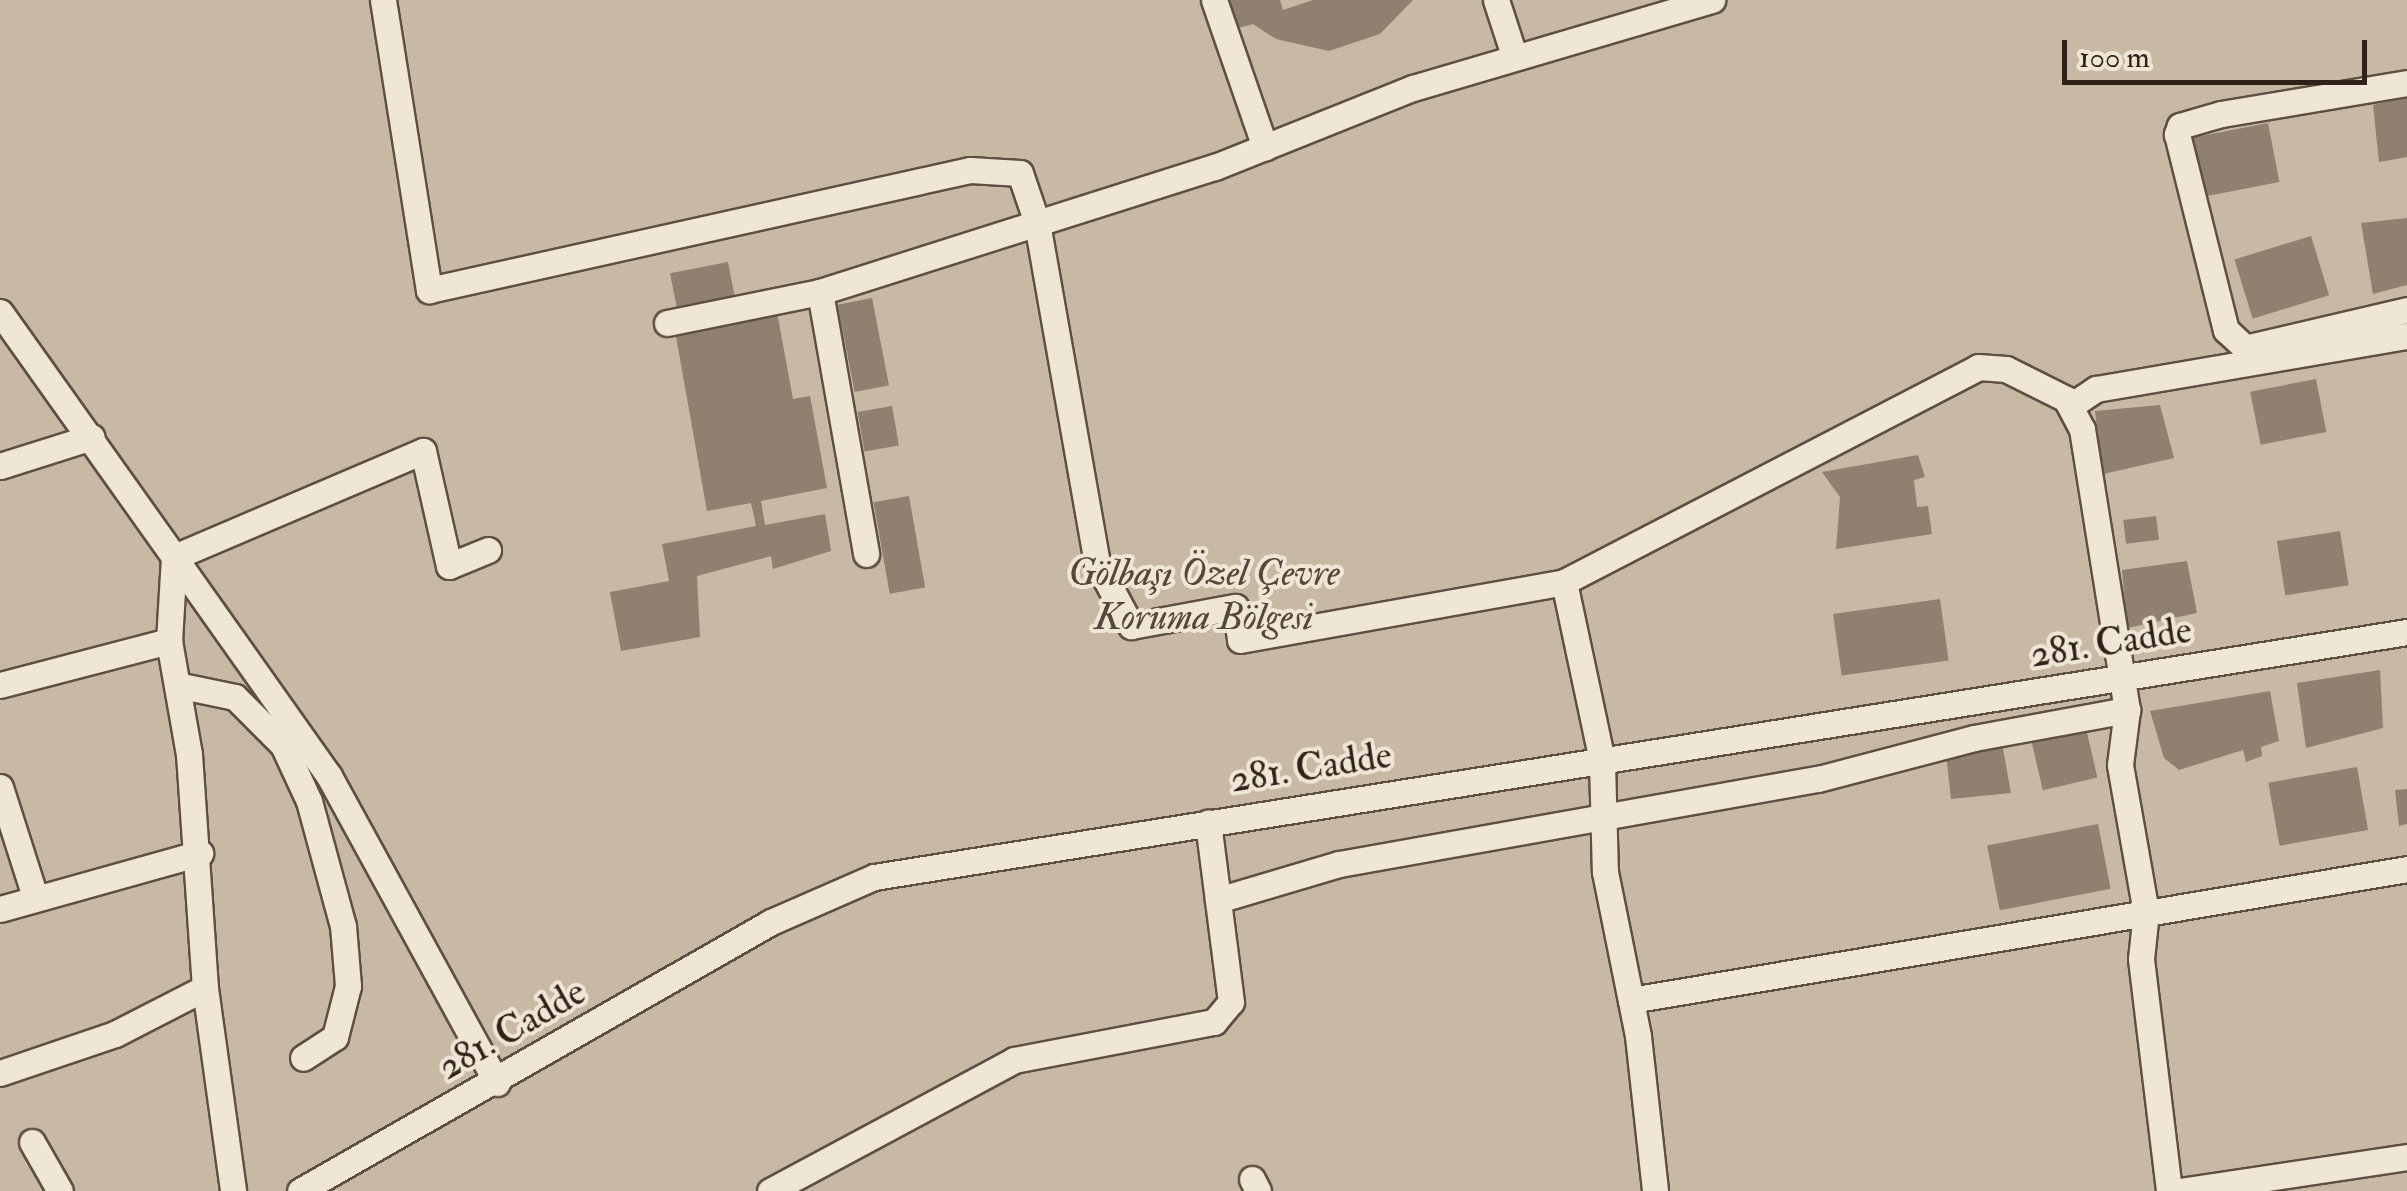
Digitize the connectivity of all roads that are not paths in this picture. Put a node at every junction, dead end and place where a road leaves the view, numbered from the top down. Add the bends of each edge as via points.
1 (383, 0) edge
2 (1214, 0) edge
3 (1496, 0) edge
4 (1712, 0) edge
5 (1514, 55) junction
6 (2407, 83) edge
7 (1265, 147) junction
8 (1037, 223) junction
9 (820, 292) junction
10 (2407, 310) edge
11 (0, 312) edge
12 (667, 323) dead end
13 (2407, 336) edge
14 (2072, 405) junction
15 (92, 438) junction
16 (0, 466) edge
17 (488, 550) dead end
18 (866, 554) dead end
19 (174, 558) junction
20 (1564, 582) junction
21 (2407, 632) edge
22 (169, 641) junction
23 (2122, 680) junction
24 (177, 685) junction
25 (0, 686) edge
26 (2127, 710) junction
27 (1602, 761) junction
28 (0, 787) edge
29 (1604, 815) junction
30 (1208, 822) junction
31 (200, 853) junction
32 (2407, 870) edge
33 (35, 896) junction
34 (1218, 900) junction
35 (0, 909) edge
36 (2146, 912) junction
37 (205, 988) junction
38 (1630, 1000) junction
39 (303, 1058) dead end
40 (0, 1072) edge
41 (497, 1083) junction
42 (32, 1142) dead end
43 (2407, 1157) edge
44 (308, 1189) edge
45 (60, 1191) edge
46 (233, 1191) edge
47 (770, 1191) edge
48 (1655, 1191) edge
49 (2169, 1191) edge
50 (2180, 1191) edge

1 - 8 street via 429,290 970,170 1020,172
2 - 7 street
3 - 5 street
4 - 5 street
5 - 7 street
6 - 10 street via 2221,114 2180,126 2177,134 2226,330 2245,348
7 - 8 street
8 - 9 street
8 - 20 street via 1096,563 1131,626 1235,607 1240,640
9 - 12 street
9 - 18 street
11 - 15 street
13 - 14 street via 2096,389
14 - 20 street via 2006,369 1978,367
14 - 23 street via 2082,429
15 - 16 street
15 - 19 street
17 - 19 street via 449,566 423,451
19 - 22 street
19 - 41 street via 329,776
20 - 27 street
21 - 23 street, 281. Cadde
22 - 24 street
22 - 25 street
23 - 26 street
23 - 27 street, 281. Cadde
24 - 31 street
24 - 39 street via 234,697 283,745 309,801 343,926 348,986 335,1037
26 - 29 street via 1974,738 1818,780
26 - 36 street via 2120,765
27 - 29 street
27 - 30 street, 281. Cadde
28 - 33 street
29 - 34 street via 1339,864
29 - 38 street via 1606,872
30 - 34 street
30 - 41 street, 281. Cadde via 948,862 837,889
31 - 33 street
31 - 37 street
32 - 36 street
33 - 35 street
34 - 47 street via 1231,1002 1214,1022 1014,1060
36 - 38 street
36 - 49 street via 2141,960
37 - 40 street via 115,1034
37 - 46 street
38 - 48 street
41 - 44 street, 281. Cadde
42 - 45 street
43 - 50 street

